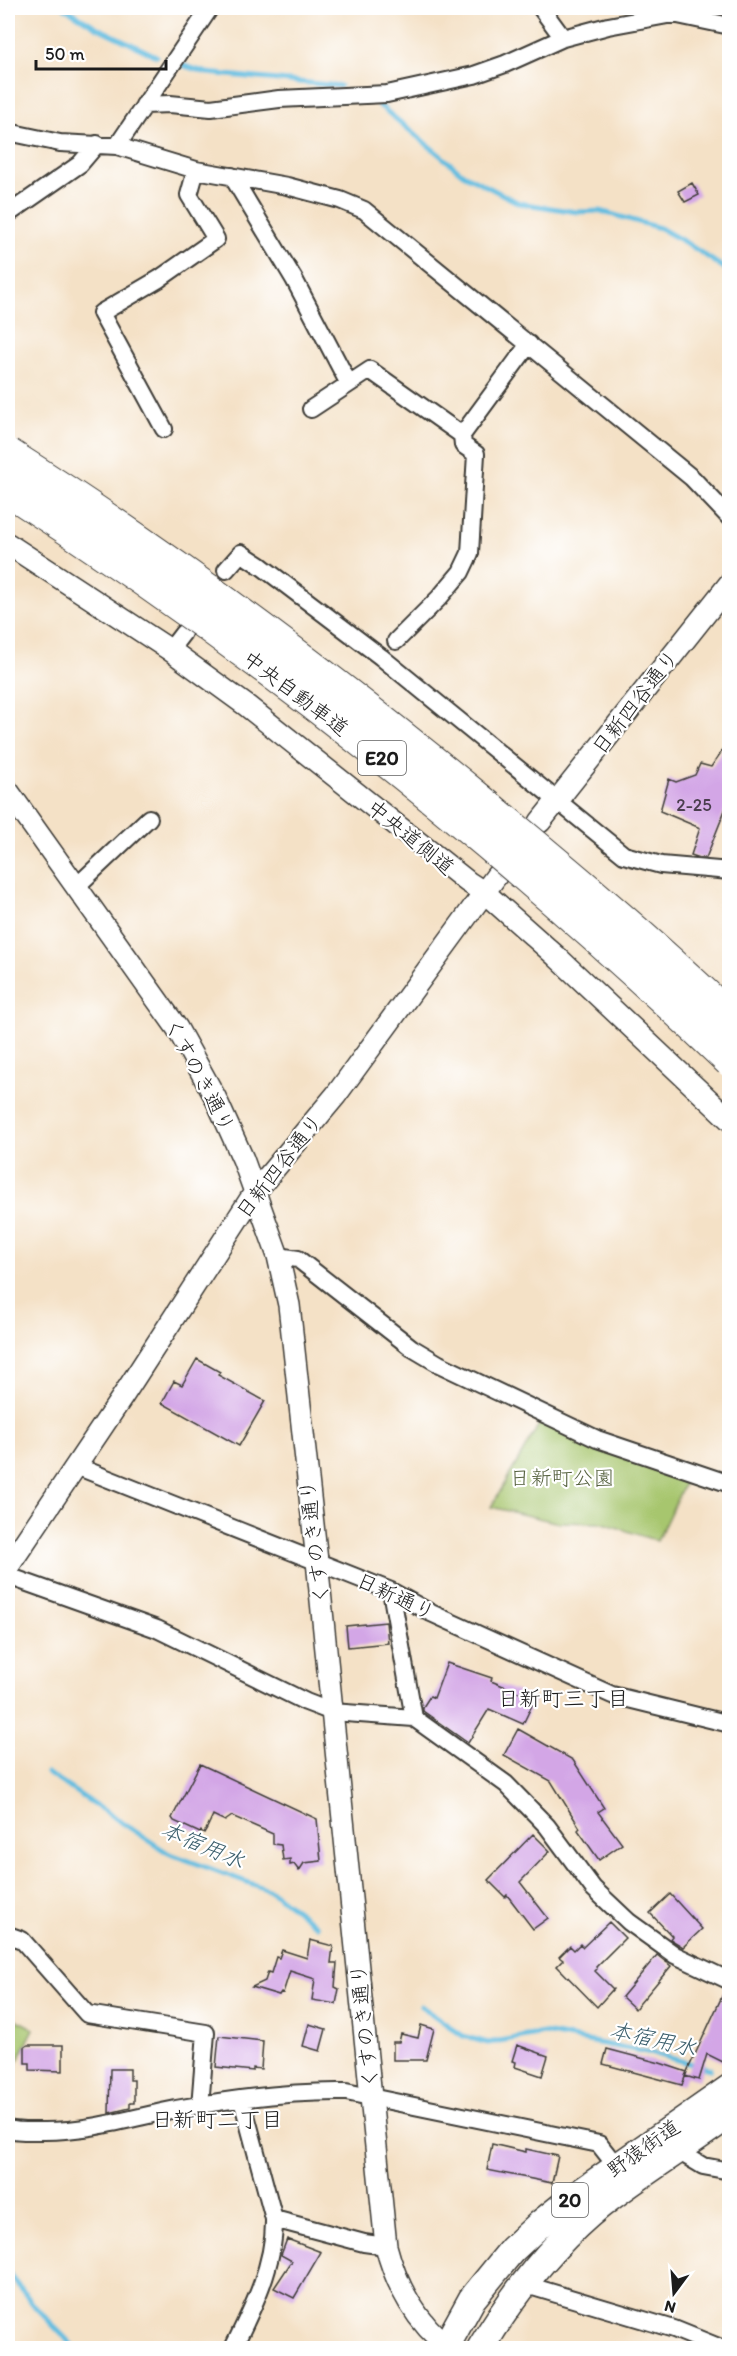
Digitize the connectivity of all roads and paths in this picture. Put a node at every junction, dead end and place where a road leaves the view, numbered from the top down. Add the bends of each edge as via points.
1 (210, 8) edge
2 (541, 8) edge
3 (672, 11) edge
4 (729, 26) edge
5 (563, 38) junction
6 (144, 105) junction
7 (8, 132) edge
8 (97, 144) junction
9 (117, 146) junction
10 (196, 170) junction
11 (232, 176) junction
12 (8, 214) edge
13 (529, 344) junction
14 (349, 384) junction
15 (311, 409) dead end
16 (164, 429) dead end
17 (462, 435) junction
18 (8, 454) edge
19 (8, 490) edge
20 (729, 518) edge
21 (8, 544) edge
22 (226, 570) dead end
23 (729, 583) edge
24 (183, 633) dead end
25 (396, 641) dead end
26 (170, 650) junction
27 (8, 791) edge
28 (556, 801) junction
29 (149, 818) dead end
30 (540, 822) dead end
31 (729, 871) edge
32 (497, 875) dead end
33 (76, 886) junction
34 (485, 893) junction
35 (729, 1018) edge
36 (729, 1061) edge
37 (729, 1120) edge
38 (255, 1192) junction
39 (278, 1256) junction
40 (76, 1466) junction
41 (729, 1484) edge
42 (316, 1561) junction
43 (8, 1567) edge
44 (8, 1576) edge
45 (391, 1591) junction
46 (332, 1712) junction
47 (414, 1718) junction
48 (729, 1724) edge
49 (8, 1935) edge
50 (729, 1981) edge
51 (729, 2088) edge
52 (371, 2096) junction
53 (242, 2100) junction
54 (200, 2106) junction
55 (729, 2114) edge
56 (8, 2128) edge
57 (678, 2151) junction
58 (617, 2167) junction
59 (729, 2171) edge
60 (274, 2218) junction
61 (386, 2246) junction
62 (524, 2284) junction
63 (447, 2348) edge
64 (233, 2349) edge
65 (481, 2349) edge
66 (721, 2349) edge

1 - 6 street
2 - 5 street
3 - 4 street
3 - 5 street
5 - 6 street via 474,75 387,94 279,99 211,108
6 - 9 street
7 - 8 street via 60,143
8 - 9 street
8 - 12 street via 80,164
9 - 10 street
10 - 11 street
10 - 16 street via 189,195 216,239 101,313
11 - 13 street via 287,186 364,210
11 - 14 street via 294,279
13 - 17 street
13 - 20 street via 692,478
14 - 15 street
14 - 17 street via 370,370
17 - 25 street via 463,445 476,454 470,553 461,572
18 - 35 highway, 中央自動車道 / E20, bridge via 247,617 399,733 557,863
19 - 36 highway, 中央自動車道 / E20, bridge via 227,640 378,754 541,888
21 - 26 street, 中央道側道
22 - 28 street via 241,553 261,566 381,657
23 - 28 street, 日新四谷通り
24 - 26 street
26 - 34 street, 中央道側道
27 - 33 street, くすのき通り
28 - 30 street, 日新四谷通り
28 - 31 street via 624,855 661,865
29 - 33 street
32 - 34 street, 日新四谷通り
33 - 38 street, くすのき通り via 154,994 197,1062 231,1130
34 - 37 street, 中央道側道
34 - 38 street, 日新四谷通り via 336,1095
38 - 39 street, くすのき通り
38 - 40 street, 日新四谷通り
39 - 41 street via 298,1259 412,1348 439,1364 597,1439
39 - 42 street, くすのき通り via 298,1375
40 - 42 street, 日新通り
40 - 43 street
42 - 45 street, 日新通り
42 - 46 street, くすのき通り
44 - 46 street via 157,1629
45 - 47 street
45 - 48 street, 日新通り via 612,1695
46 - 47 street
46 - 52 street, くすのき通り
47 - 50 street via 506,1784 547,1826 593,1888 629,1922 675,1955
49 - 54 street via 22,1940 87,2014 206,2033
51 - 58 main road, 野猿街道 / 20
52 - 53 street via 309,2091
52 - 58 street via 599,2144
52 - 61 street, くすのき通り
53 - 54 street
53 - 60 street
54 - 56 street via 105,2126 59,2131
55 - 57 main road, 野猿街道 / 20
57 - 59 street via 704,2166
57 - 62 main road, 野猿街道 / 20 via 612,2196 558,2244
58 - 63 main road, 野猿街道 / 20 via 547,2218 512,2250 472,2299
60 - 61 street
60 - 64 street via 273,2247 263,2279
61 - 63 street, くすのき通り via 399,2285 420,2318
62 - 65 main road, 野猿街道 / 20
62 - 66 street via 674,2328

